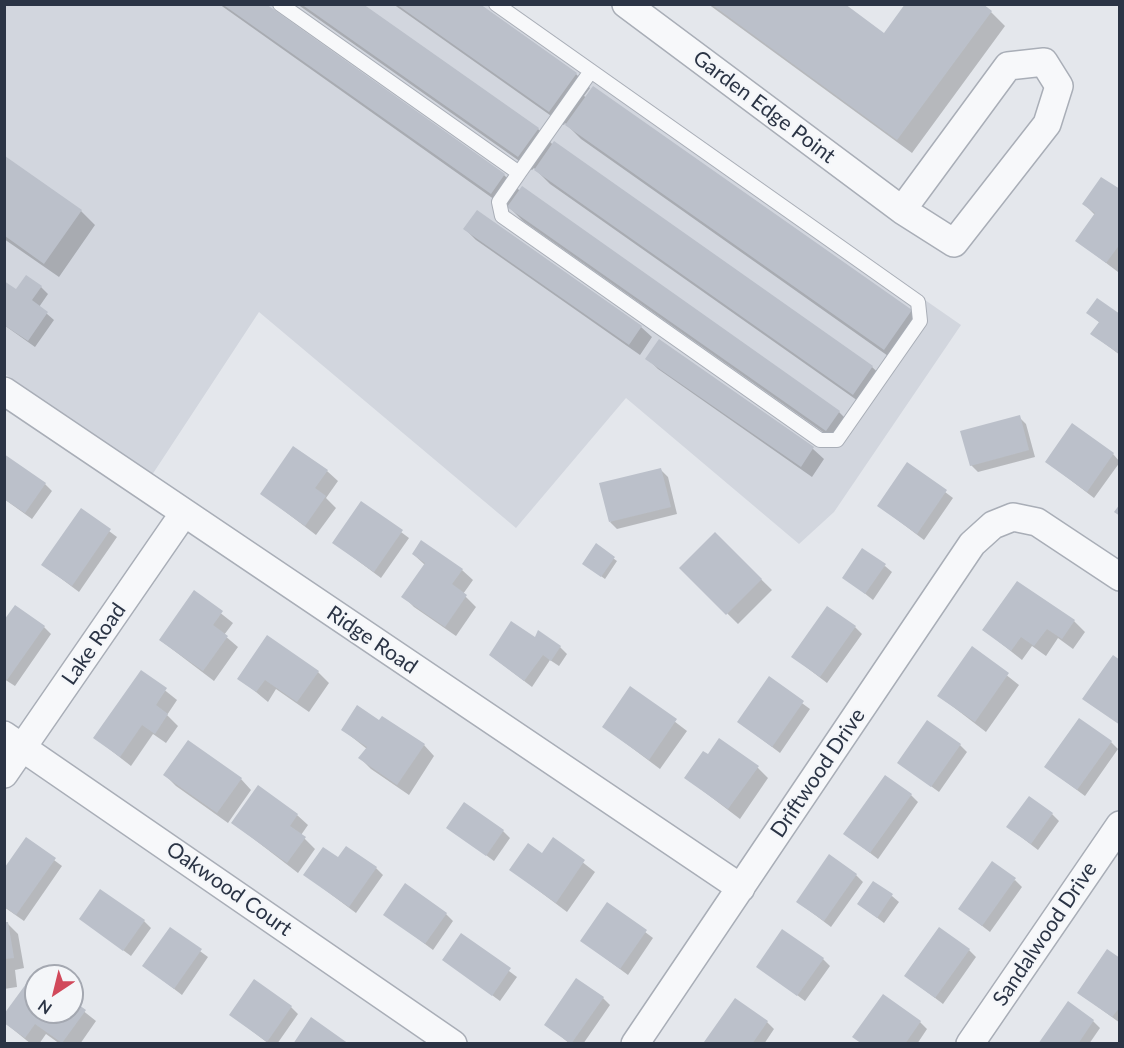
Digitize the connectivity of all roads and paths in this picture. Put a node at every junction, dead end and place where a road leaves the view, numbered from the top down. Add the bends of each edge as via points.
1 (280, 4) edge
2 (496, 4) edge
3 (626, 4) edge
4 (591, 72) junction
5 (519, 173) junction
6 (902, 210) junction
7 (4, 391) edge
8 (184, 513) junction
9 (1119, 577) edge
10 (14, 741) edge
11 (4, 774) edge
12 (1119, 825) edge
13 (741, 888) junction
14 (453, 1044) edge
15 (635, 1044) edge
16 (970, 1044) edge

1 - 5 lane
2 - 4 lane
3 - 6 street, Garden Edge Point
4 - 5 lane
4 - 5 lane via 918,302 920,321 837,440 820,440 502,216 499,202
6 - 6 street, Garden Edge Point via 954,243 1047,124 1059,86 1044,62 1008,66
7 - 8 street, Ridge Road
8 - 10 street, Lake Road
8 - 13 street, Ridge Road
9 - 13 street, Driftwood Drive via 1037,522 1012,517 993,525 972,544
10 - 11 street, Lake Road
10 - 14 street, Oakwood Court
12 - 16 street, Sandalwood Drive
13 - 15 street, Driftwood Drive

